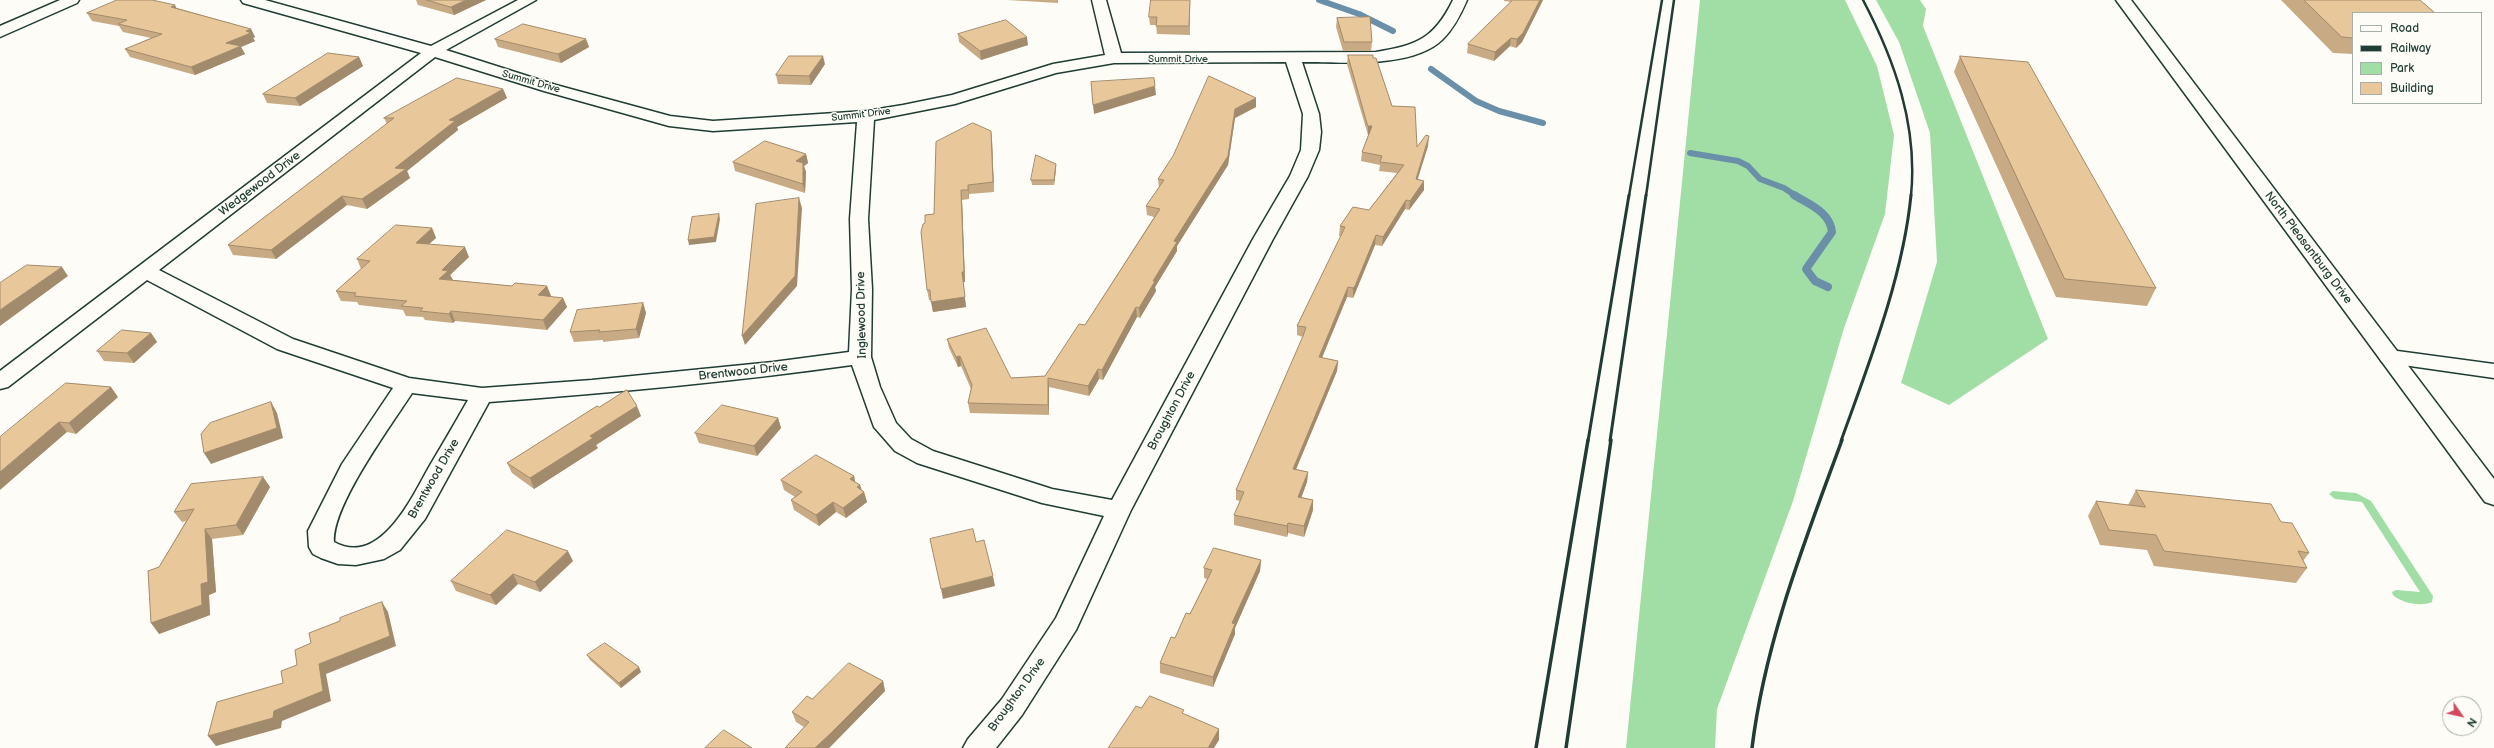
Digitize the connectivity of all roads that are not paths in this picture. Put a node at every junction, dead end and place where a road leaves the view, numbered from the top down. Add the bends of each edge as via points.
1 (72, 0) edge
2 (248, 0) edge
3 (529, 0) edge
4 (1099, 0) edge
5 (1460, 0) edge
6 (2123, 0) edge
7 (0, 32) edge
8 (433, 51) junction
9 (1114, 58) junction
10 (1292, 59) junction
11 (866, 116) junction
12 (146, 271) junction
13 (860, 357) junction
14 (2390, 358) junction
15 (2494, 371) edge
16 (0, 382) edge
17 (406, 385) junction
18 (482, 395) junction
19 (2494, 496) edge
20 (1120, 510) junction
21 (978, 748) edge

1 - 7 street
2 - 8 street, Summit Drive
3 - 8 street, Wedgewood Drive
4 - 9 street
5 - 10 street, Summit Drive via 1446,28 1436,38 1407,52 1376,57
6 - 14 street, North Pleasantburg Drive
8 - 11 street, Summit Drive via 550,88 693,125 713,126
8 - 12 street, Wedgewood Drive
9 - 10 street, Summit Drive
9 - 11 street, Summit Drive via 1053,69 955,99
10 - 20 street, Broughton Drive via 1311,114 1310,150 1299,176
11 - 13 street, Inglewood Drive via 859,219 862,289
12 - 16 street, Wedgewood Drive
12 - 17 street, Brentwood Drive via 285,344
13 - 18 street, Brentwood Drive via 757,371
13 - 20 street, Inglewood Drive via 869,387 886,427 903,445 925,457 975,475 1051,497
14 - 15 street
14 - 19 street, North Pleasantburg Drive
17 - 18 street, Brentwood Drive
17 - 18 street, Brentwood Drive via 354,464 321,531 322,547 332,554 347,557 367,555 395,538 411,521
20 - 21 street, Broughton Drive via 1067,623 1012,707

